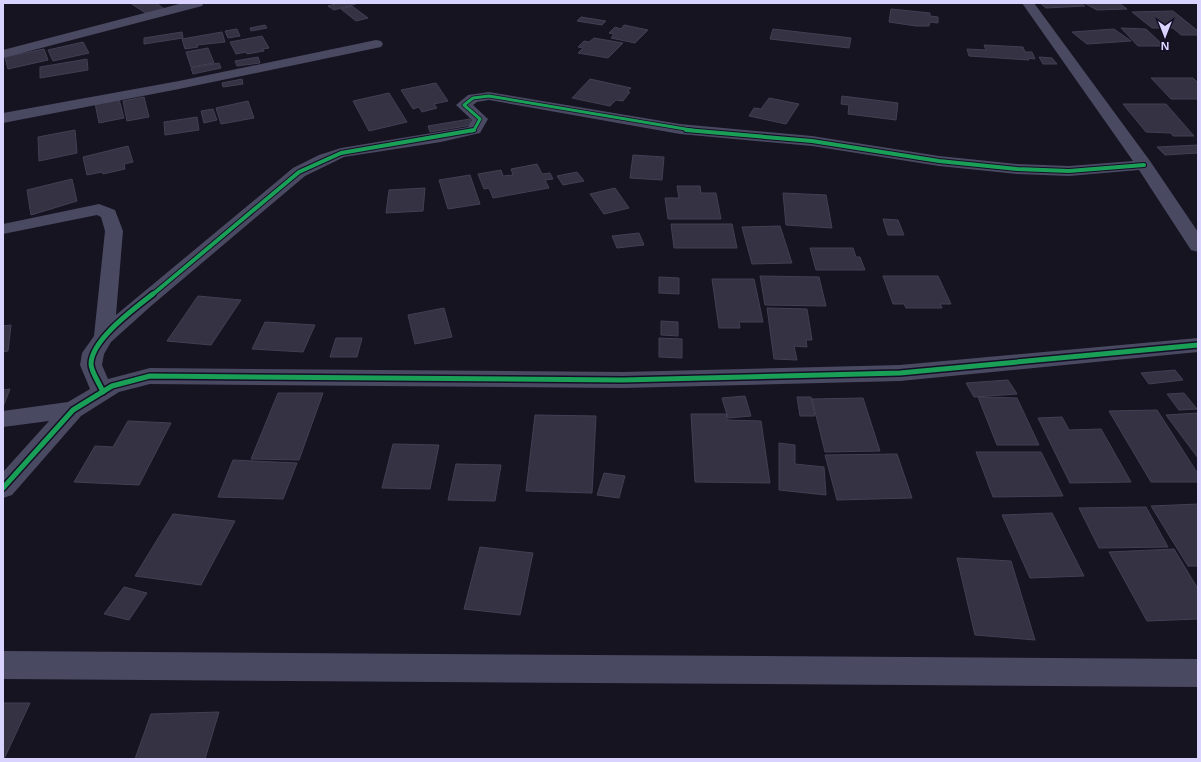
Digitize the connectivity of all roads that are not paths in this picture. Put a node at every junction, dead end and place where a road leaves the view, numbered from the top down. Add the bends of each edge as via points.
1 (198, 3) edge
2 (1028, 3) edge
3 (376, 44) dead end
4 (3, 54) edge
5 (3, 118) edge
6 (1144, 165) junction
7 (3, 229) edge
8 (1198, 246) edge
9 (104, 337) junction
10 (1198, 345) edge
11 (103, 392) junction
12 (73, 410) junction
13 (3, 419) edge
14 (3, 488) edge
15 (3, 664) edge
16 (1198, 673) edge

1 - 4 street
2 - 6 street
3 - 5 street
6 - 8 street
6 - 9 street via 1069,171 1017,169 939,161 812,141 680,129 489,96 473,98 464,104 480,119 474,130 340,154 319,161 299,172
7 - 9 street via 99,209 109,214 114,231
9 - 11 street via 93,353 91,365
10 - 11 street via 900,373 623,380 150,376 112,386
11 - 12 street
12 - 13 street
12 - 14 street
15 - 16 street

